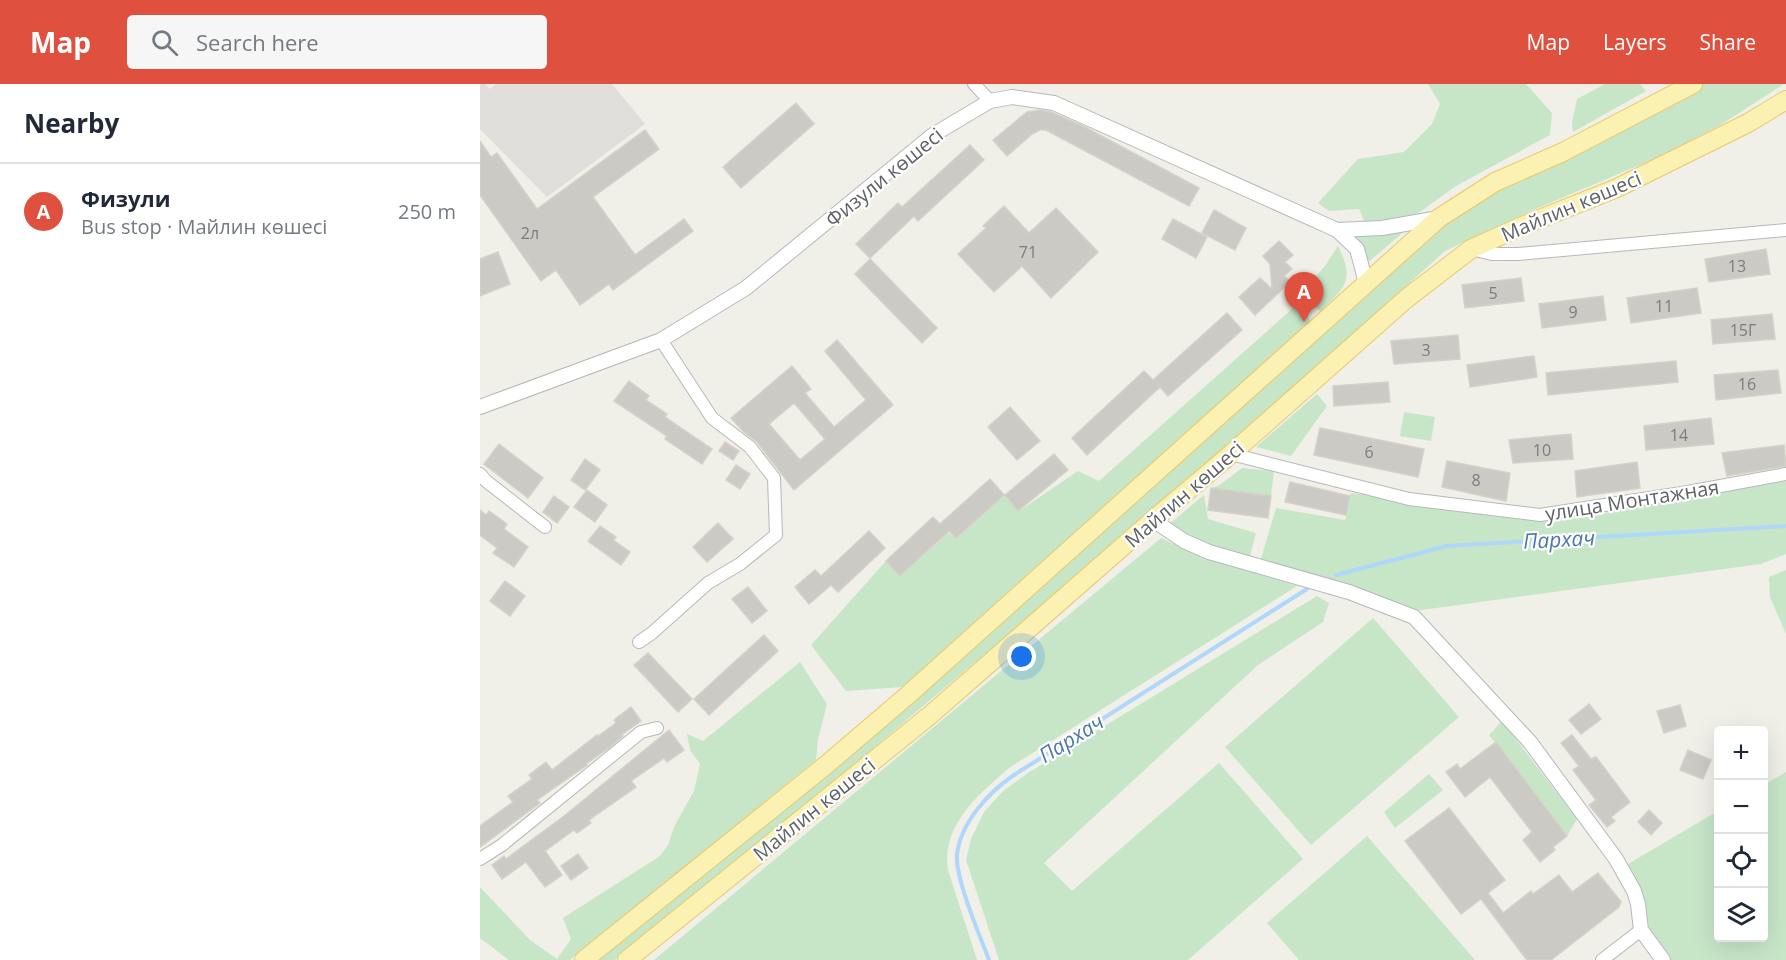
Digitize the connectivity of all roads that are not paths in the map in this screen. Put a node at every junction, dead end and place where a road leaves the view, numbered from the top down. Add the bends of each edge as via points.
1 (974, 84) edge
2 (1693, 84) edge
3 (1786, 100) edge
4 (990, 101) junction
5 (1439, 218) junction
6 (1337, 230) junction
7 (1786, 230) edge
8 (1471, 249) junction
9 (1366, 283) junction
10 (661, 340) junction
11 (480, 407) edge
12 (1232, 454) junction
13 (480, 474) edge
14 (1786, 474) edge
15 (1152, 520) junction
16 (545, 527) dead end
17 (639, 642) dead end
18 (657, 728) dead end
19 (480, 860) edge
20 (1641, 930) junction
21 (584, 960) edge
22 (627, 960) edge
23 (1602, 960) edge
24 (1663, 960) edge

1 - 4 street
2 - 5 main road, Майлин көшесі via 1563,152 1495,182
3 - 8 main road, Майлин көшесі via 1617,188
4 - 6 street, Физули көшесі via 1012,97 1054,103
4 - 10 street, Физули көшесі via 933,135 746,288
5 - 6 street via 1382,228
5 - 9 main road, Майлин көшесі
6 - 9 street via 1357,249
7 - 8 street via 1518,254
8 - 12 main road, Майлин көшесі via 1406,298
9 - 21 main road, Майлин көшесі via 918,686
10 - 11 street, Физули көшесі
10 - 17 street via 712,418 750,447 774,478 776,535 708,583
12 - 14 street, улица Монтажная via 1409,499 1540,515
12 - 15 main road, Майлин көшесі
13 - 16 street
15 - 20 street via 1209,552 1349,592 1414,617 1530,741 1616,859 1634,891
15 - 22 main road, Майлин көшесі via 929,716
18 - 19 street via 640,732
20 - 23 street
20 - 24 street

